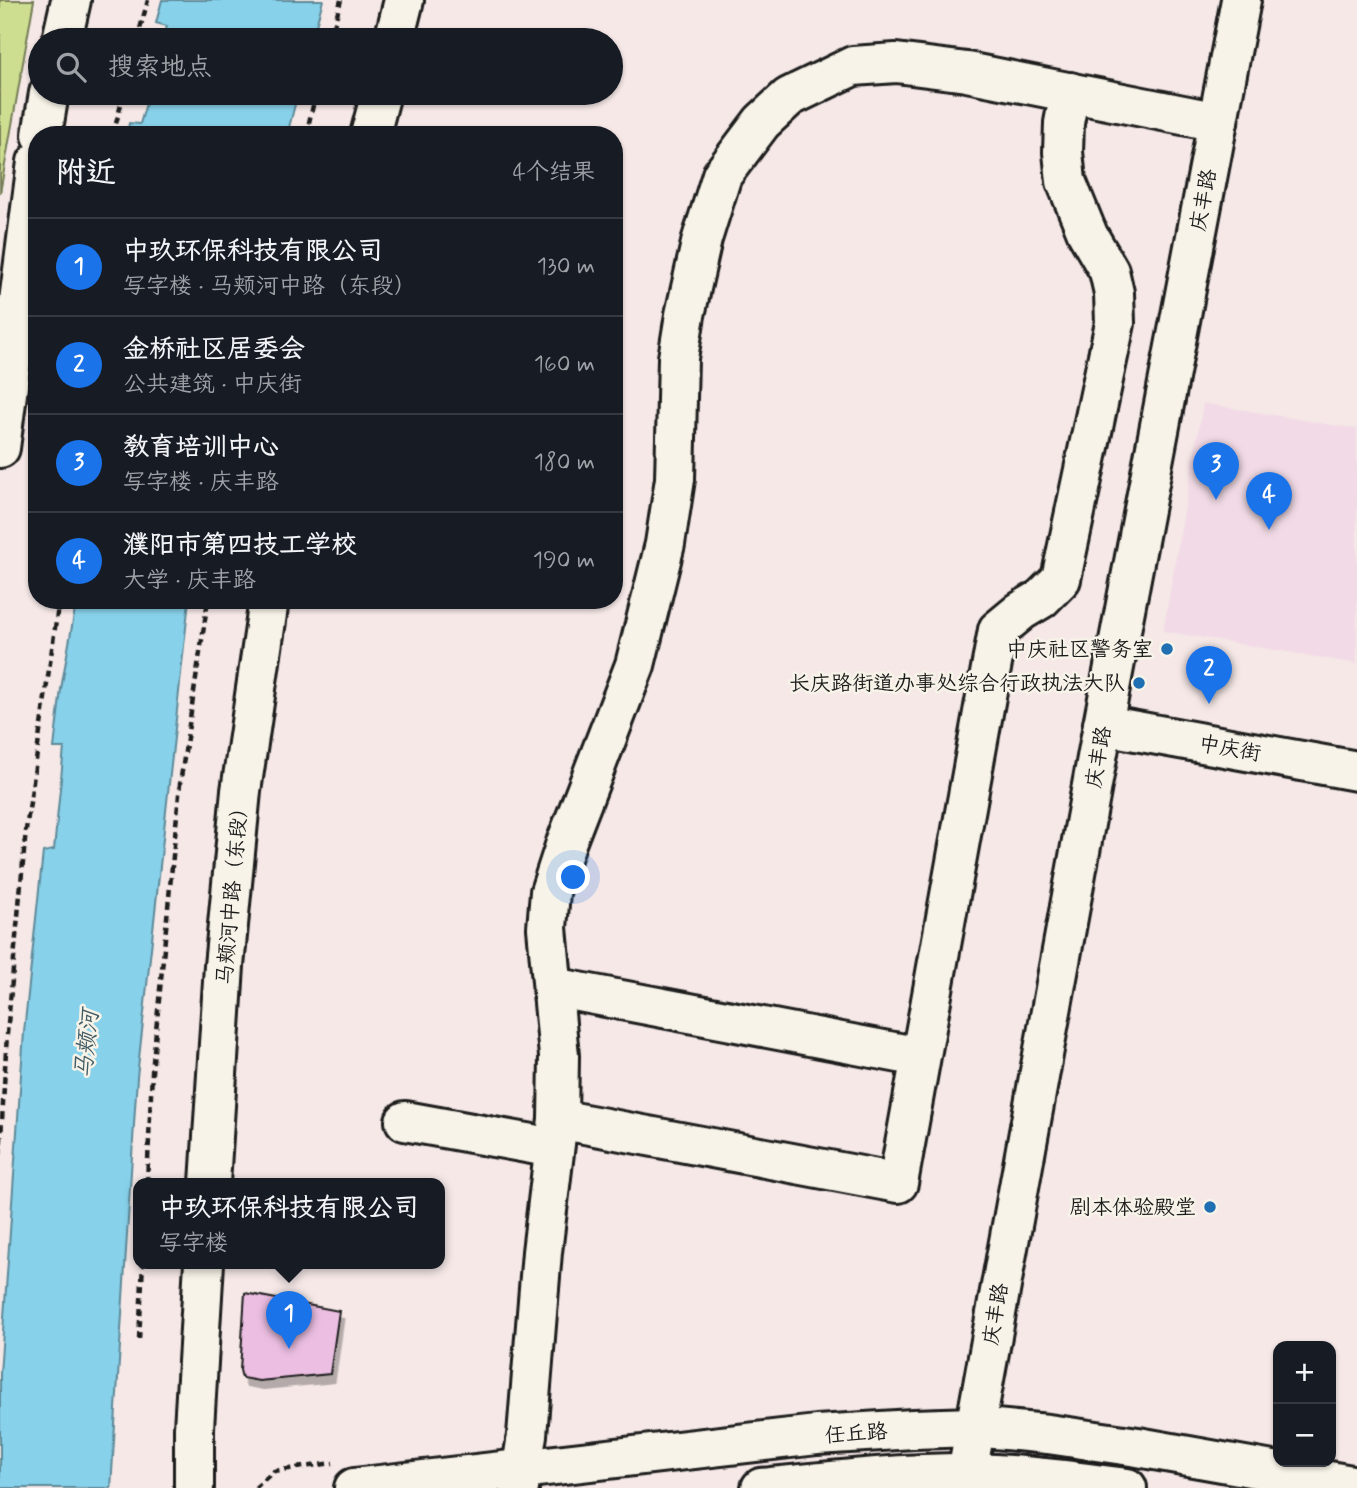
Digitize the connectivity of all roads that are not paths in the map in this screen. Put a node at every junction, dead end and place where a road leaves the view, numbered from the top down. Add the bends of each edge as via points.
1 (72, 0) edge
2 (404, 0) edge
3 (1241, 0) edge
4 (65, 28) edge
5 (397, 28) edge
6 (1070, 92) junction
7 (47, 105) edge
8 (378, 105) edge
9 (1218, 122) junction
10 (44, 126) edge
11 (372, 126) edge
12 (28, 232) edge
13 (0, 448) edge
14 (267, 609) edge
15 (1103, 725) junction
16 (1357, 771) edge
17 (553, 987) junction
18 (920, 1056) junction
19 (405, 1121) dead end
20 (556, 1133) junction
21 (210, 1178) edge
22 (204, 1269) edge
23 (974, 1427) junction
24 (967, 1473) junction
25 (521, 1479) edge
26 (1357, 1486) edge
27 (194, 1488) edge
28 (354, 1488) edge
29 (761, 1488) edge
30 (1127, 1488) edge

1 - 4 street
2 - 5 street
3 - 9 street, 庆丰路
6 - 9 street
6 - 17 street via 896,63 853,66 789,97 762,122 722,175 702,239 678,358 675,479 665,544 635,665 550,892 547,928
6 - 18 street via 1064,123 1066,181 1109,271 1115,323 1061,579 998,630
7 - 10 street
8 - 11 street
9 - 15 street, 庆丰路
12 - 13 street
14 - 21 street, 马颊河中路（东段） via 240,804
15 - 16 street, 中庆街
15 - 23 street, 庆丰路
17 - 18 street
17 - 20 street via 559,1056
18 - 20 street via 898,1183
19 - 20 street
20 - 25 street
22 - 27 street
23 - 24 street, 庆丰路
23 - 25 street, 任丘路 via 817,1436
23 - 26 street, 任丘路 via 1138,1447
24 - 29 street
24 - 30 street
25 - 28 street, 任丘路

